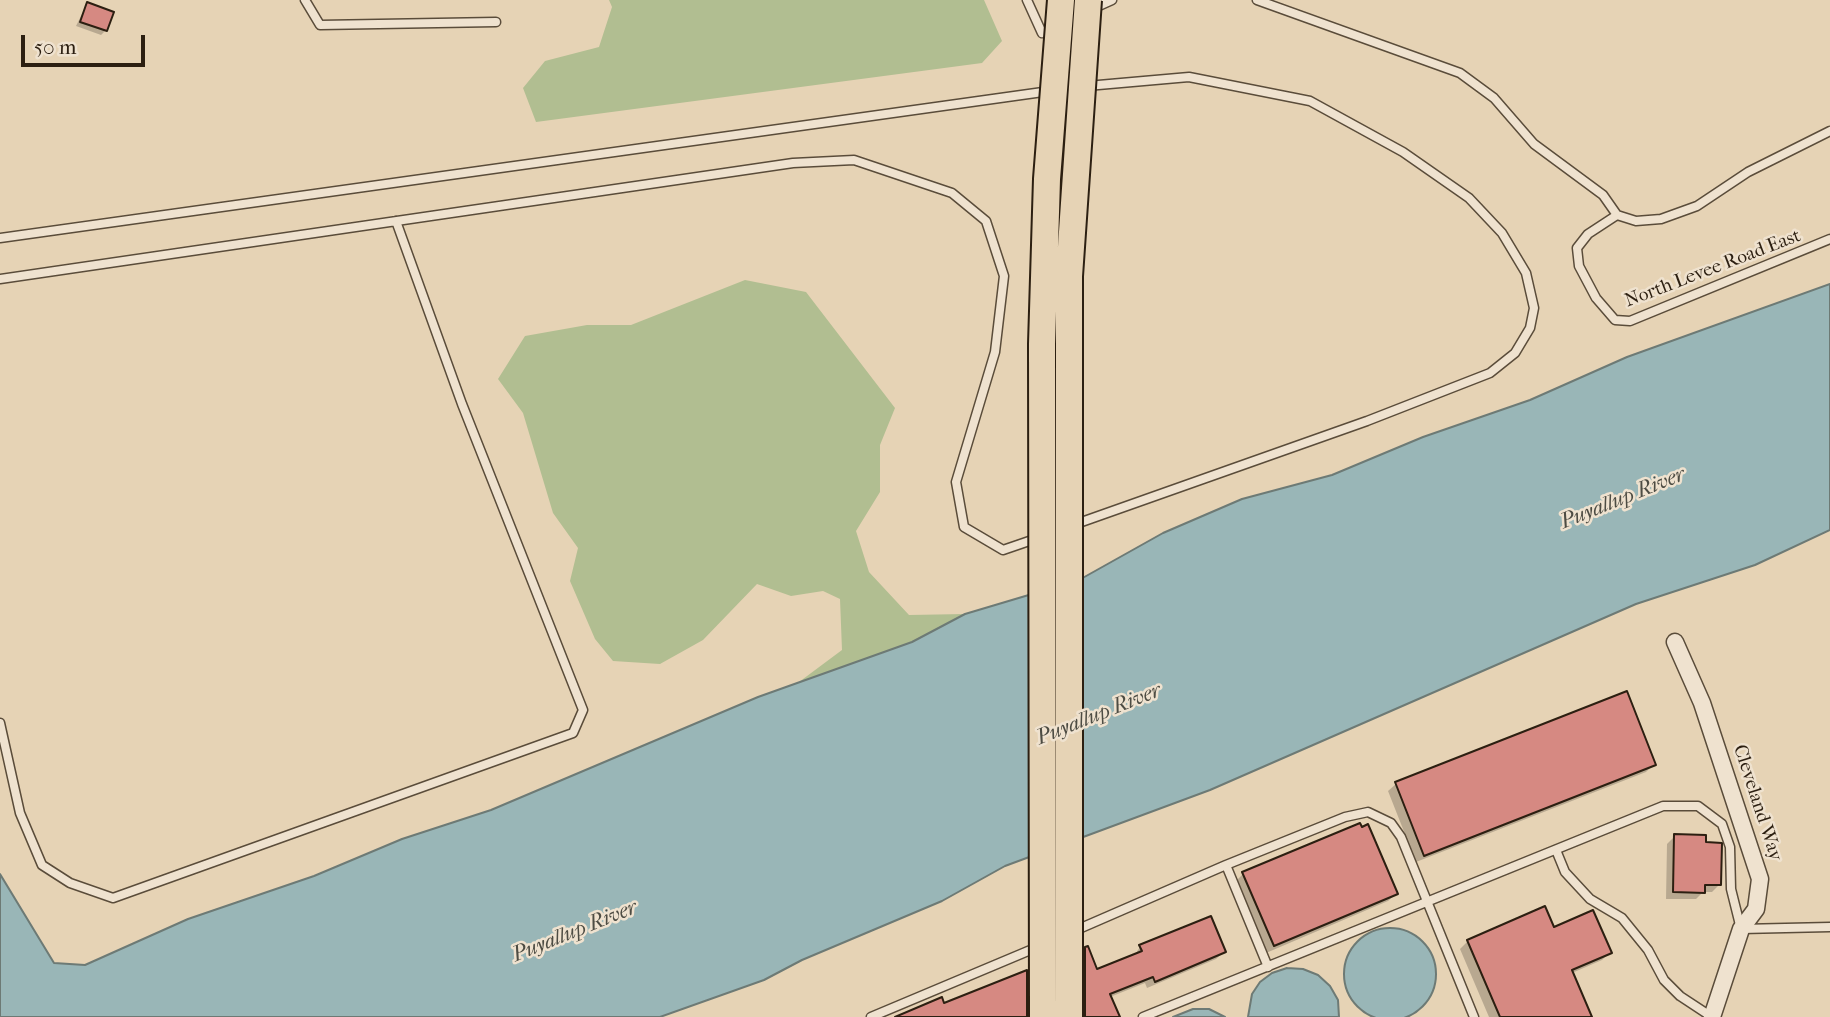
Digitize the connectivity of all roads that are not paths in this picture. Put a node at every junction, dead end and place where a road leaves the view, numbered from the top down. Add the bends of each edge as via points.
1 (305, 0) edge
2 (1027, 0) edge
3 (1112, 0) edge
4 (1257, 0) edge
5 (1073, 9) edge
6 (496, 22) dead end
7 (1077, 87) dead end
8 (1064, 89) dead end
9 (1830, 131) edge
10 (1616, 215) junction
11 (396, 221) junction
12 (0, 238) edge
13 (1830, 239) edge
14 (0, 279) edge
15 (1675, 642) dead end
16 (0, 723) edge
17 (1556, 850) junction
18 (1226, 865) junction
19 (1426, 903) junction
20 (1830, 928) edge
21 (1741, 929) junction
22 (1060, 937) dead end
23 (1047, 943) dead end
24 (1268, 967) junction
25 (871, 1017) edge
26 (1043, 1017) edge
27 (1069, 1017) edge
28 (1143, 1017) edge
29 (1474, 1017) edge
30 (1712, 1017) edge

1 - 6 lane via 320,25
2 - 5 lane via 1042,33
3 - 5 lane
4 - 10 lane via 1460,73 1494,98 1535,144 1603,195
5 - 26 highway, bridge via 1043,253
5 - 27 highway, bridge
7 - 11 lane via 1189,77 1310,101 1403,152 1469,198 1502,233 1526,273 1534,308 1530,328 1515,353 1490,373 1003,550 964,527 956,482 995,352 1004,275 986,222 952,193 854,160 793,163
8 - 12 lane
9 - 10 lane via 1748,172 1697,206 1661,219
10 - 13 lane, North Levee Road East via 1588,234 1577,248 1578,266 1615,320 1630,321
11 - 14 lane
11 - 16 lane via 457,392 583,710 573,733 113,898 71,883 43,865 20,813
15 - 21 street, Cleveland Way via 1702,703 1759,879 1756,909
17 - 19 lane
17 - 21 lane via 1663,806 1698,806 1723,824
17 - 30 lane via 1565,872 1590,899 1622,918 1648,950 1664,980
18 - 19 lane via 1345,817 1368,813 1391,824 1401,837
18 - 22 lane
18 - 24 lane
19 - 24 lane
19 - 29 lane
20 - 21 lane
21 - 30 street, Cleveland Way
23 - 25 lane
24 - 28 lane

